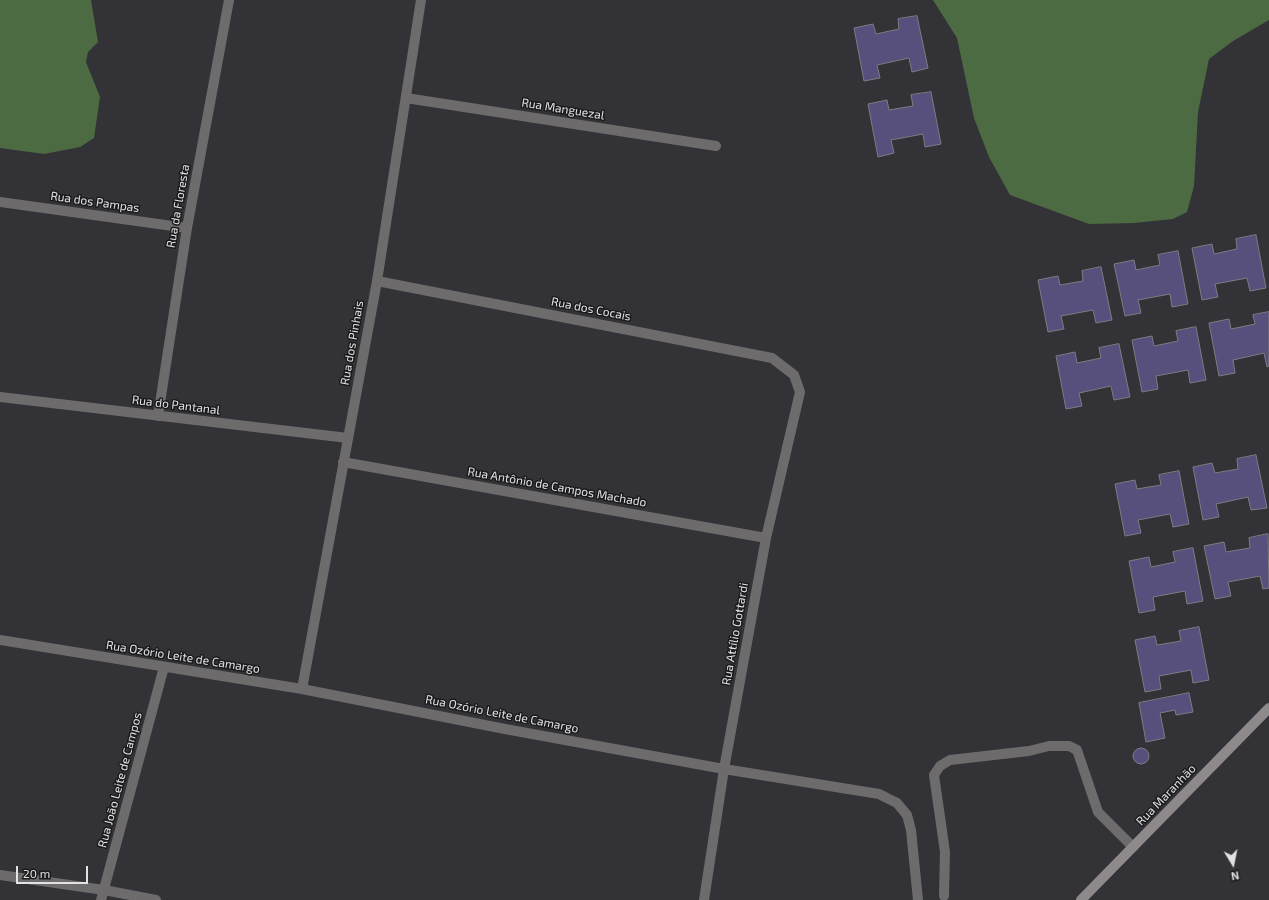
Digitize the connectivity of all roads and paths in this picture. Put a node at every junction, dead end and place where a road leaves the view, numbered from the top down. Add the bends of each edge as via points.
1 (229, 0) edge
2 (421, 0) edge
3 (406, 98) junction
4 (716, 146) dead end
5 (0, 202) edge
6 (187, 228) junction
7 (377, 281) junction
8 (794, 375) joint
9 (0, 398) edge
10 (158, 416) junction
11 (348, 438) junction
12 (343, 462) junction
13 (766, 538) junction
14 (0, 640) edge
15 (164, 667) junction
16 (302, 689) junction
17 (1269, 708) edge
18 (724, 769) junction
19 (1134, 847) junction
20 (0, 875) edge
21 (103, 895) edge
22 (944, 896) dead end
23 (156, 900) edge
24 (704, 900) edge
25 (918, 900) edge
26 (1081, 900) edge

1 - 6 street, Rua da Floresta
2 - 3 street, Rua dos Pinhais
3 - 4 street, Rua Manguezal
3 - 7 street, Rua dos Pinhais
5 - 6 street, Rua dos Pampas
6 - 10 street, Rua da Floresta
7 - 8 street, Rua dos Cocais via 772,358
7 - 11 street, Rua dos Pinhais
8 - 13 street, Rua Attílio Gottardi via 800,392
9 - 10 street, Rua do Pantanal
10 - 11 street, Rua do Pantanal
11 - 12 street, Rua dos Pinhais
12 - 13 street, Rua Antônio de Campos Machado
12 - 16 street, Rua dos Pinhais
13 - 18 street, Rua Attílio Gottardi
14 - 15 street, Rua Ozório Leite de Camargo
15 - 16 street, Rua Ozório Leite de Camargo
15 - 21 street, Rua João Leite de Campos
16 - 18 street, Rua Ozório Leite de Camargo
17 - 19 street, Rua Maranhão
18 - 24 street, Rua Attílio Gottardi
18 - 25 street, Rua Ozório Leite de Camargo via 879,794 897,803 907,816 911,830
19 - 22 street via 1098,812 1078,750 1069,746 1049,746 1029,751 950,760 940,766 934,775 946,852
19 - 26 street, Rua Maranhão
20 - 21 street
21 - 23 street

